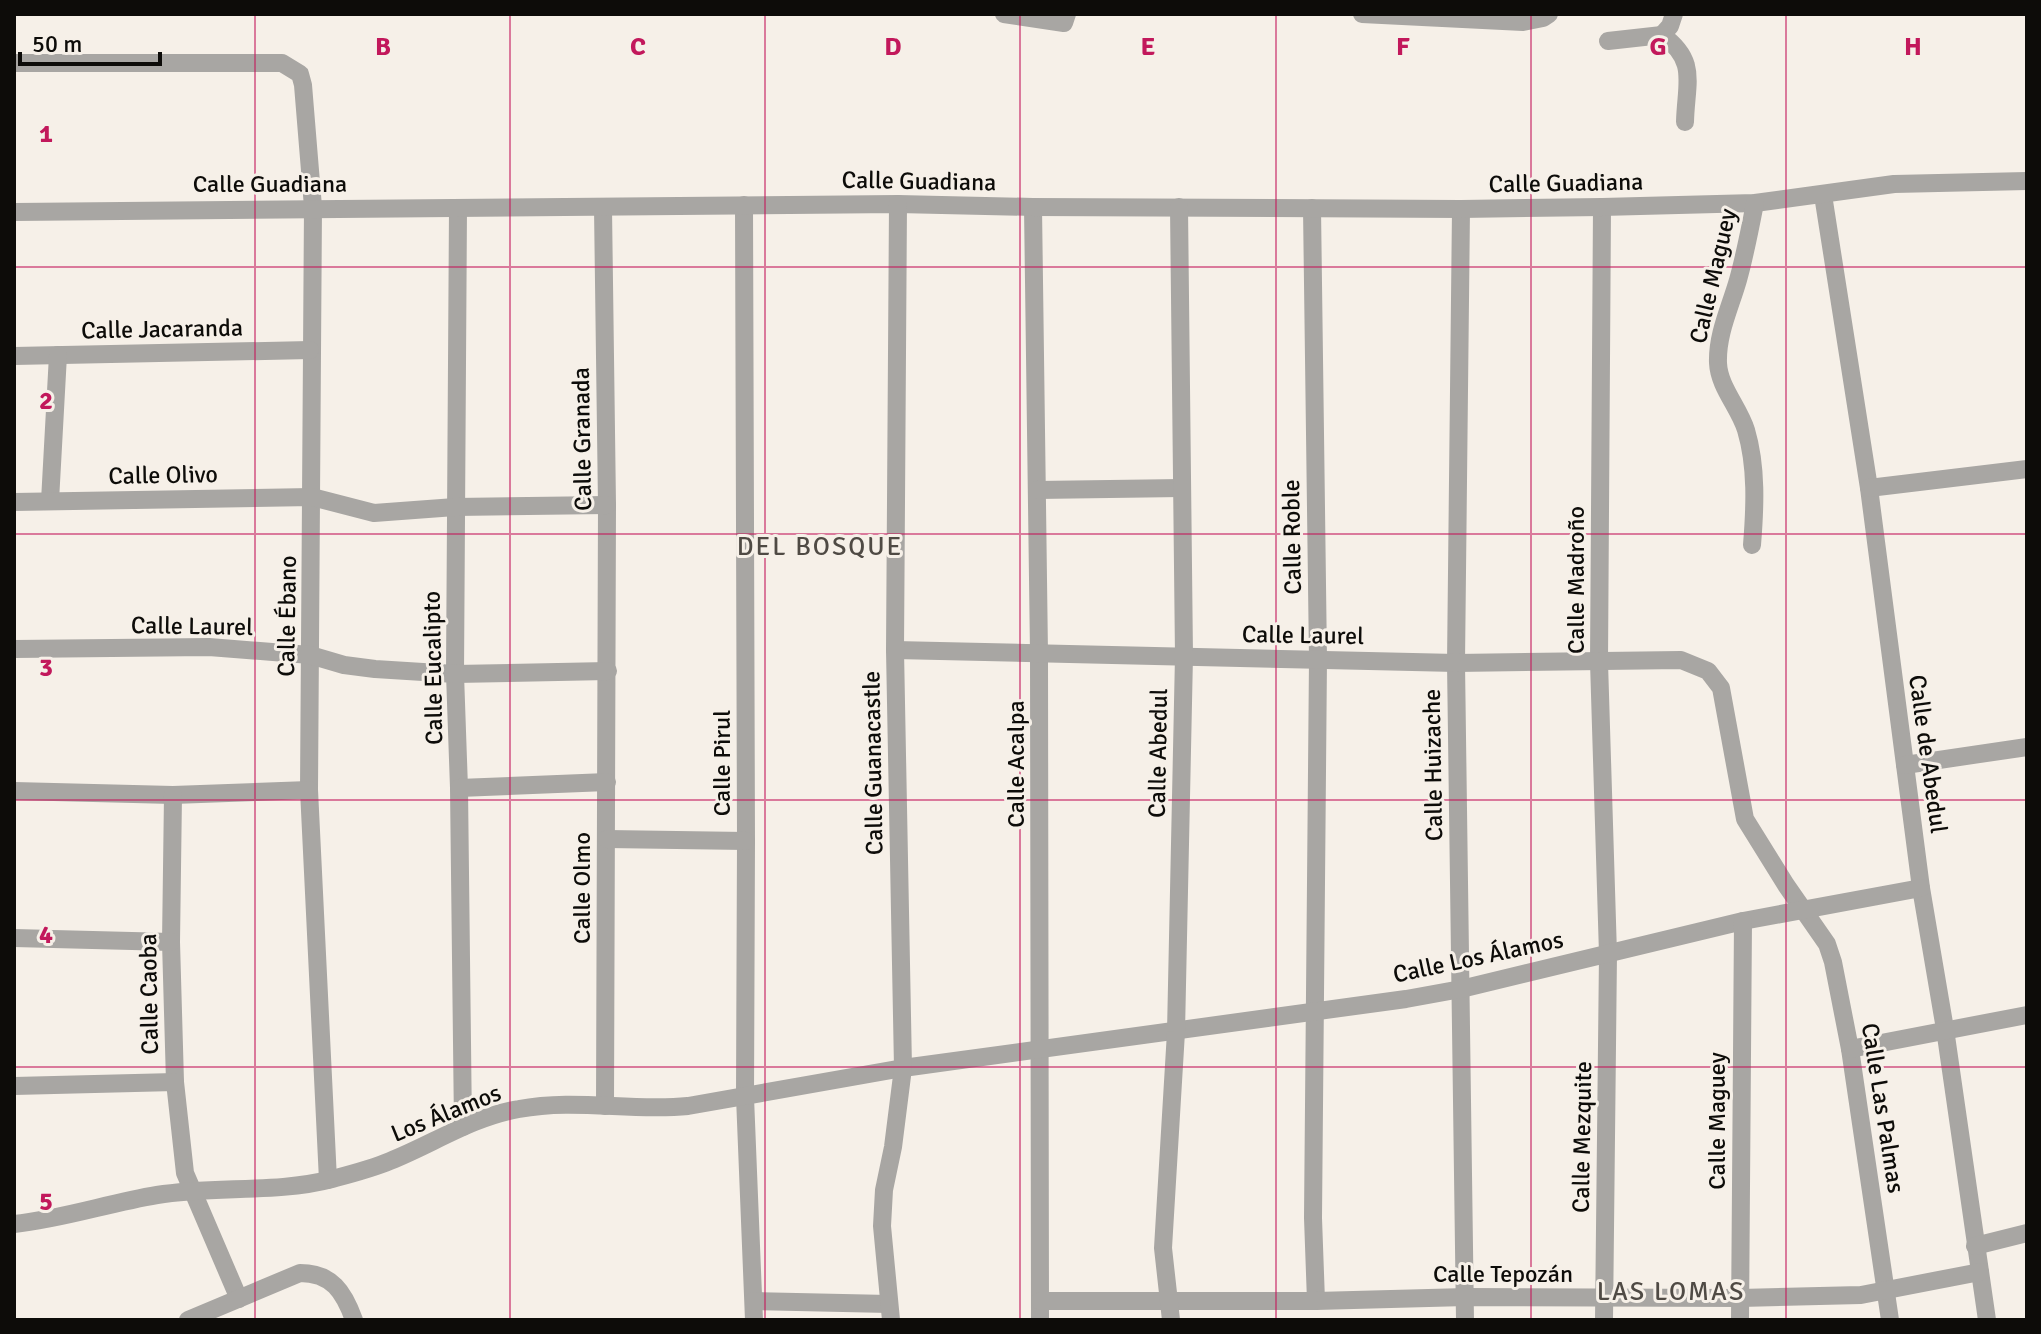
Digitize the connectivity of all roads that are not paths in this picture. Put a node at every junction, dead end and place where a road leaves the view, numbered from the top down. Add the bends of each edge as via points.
1 (1004, 14) edge
2 (1067, 14) edge
3 (1362, 14) edge
4 (1549, 14) edge
5 (1674, 14) edge
6 (1439, 16) edge
7 (1662, 35) junction
8 (1608, 41) dead end
9 (14, 63) edge
10 (1685, 122) dead end
11 (2027, 181) edge
12 (1823, 195) junction
13 (1755, 203) junction
14 (898, 204) junction
15 (744, 205) junction
16 (313, 207) junction
17 (1033, 207) junction
18 (1179, 207) junction
19 (1602, 207) junction
20 (458, 208) junction
21 (603, 208) junction
22 (1312, 208) junction
23 (1461, 209) junction
24 (14, 212) edge
25 (310, 350) junction
26 (58, 355) junction
27 (14, 356) edge
28 (2027, 469) edge
29 (1182, 488) junction
30 (1869, 488) junction
31 (1037, 490) junction
32 (312, 497) junction
33 (50, 501) junction
34 (14, 502) edge
35 (607, 505) junction
36 (455, 507) junction
37 (1752, 545) dead end
38 (14, 649) edge
39 (895, 650) junction
40 (1039, 653) junction
41 (310, 655) junction
42 (1184, 656) junction
43 (1318, 659) junction
44 (1599, 662) junction
45 (1456, 663) junction
46 (608, 671) junction
47 (455, 674) junction
48 (2027, 747) edge
49 (1905, 765) junction
50 (607, 782) junction
51 (459, 788) junction
52 (309, 790) junction
53 (14, 791) edge
54 (173, 795) junction
55 (607, 839) junction
56 (746, 841) junction
57 (1921, 888) junction
58 (1805, 912) junction
59 (1743, 921) junction
60 (14, 938) edge
61 (171, 942) junction
62 (1608, 954) junction
63 (1461, 989) junction
64 (1317, 1010) junction
65 (2027, 1015) edge
66 (1945, 1029) junction
67 (1176, 1032) junction
68 (1041, 1048) junction
69 (1850, 1049) junction
70 (903, 1068) junction
71 (175, 1082) junction
72 (14, 1086) edge
73 (745, 1097) junction
74 (605, 1106) junction
75 (463, 1127) junction
76 (328, 1180) junction
77 (191, 1191) junction
78 (14, 1224) edge
79 (2027, 1233) edge
80 (1975, 1246) junction
81 (1980, 1272) junction
82 (1886, 1291) junction
83 (1466, 1297) junction
84 (1604, 1298) junction
85 (1740, 1298) junction
86 (239, 1299) junction
87 (1169, 1300) junction
88 (1316, 1301) junction
89 (754, 1310) edge
90 (1040, 1311) edge
91 (890, 1312) edge
92 (188, 1320) edge
93 (354, 1320) edge
94 (1171, 1320) edge
95 (1465, 1320) edge
96 (1604, 1320) edge
97 (1740, 1320) edge
98 (1890, 1320) edge
99 (1987, 1320) edge

1 - 2 street via 1064,23
3 - 6 street
4 - 6 street via 1523,22
5 - 7 street
7 - 8 street
7 - 10 street via 1687,63
9 - 16 street, Calle Ébano via 282,63 300,74 303,85
11 - 12 street, Calle Guadiana via 1894,184
12 - 13 street, Calle Guadiana
12 - 30 street, Calle de Abedul
13 - 19 street, Calle Guadiana
13 - 37 street, Calle Maguey via 1718,365 1746,429 1752,465
14 - 15 street, Calle Guadiana
14 - 17 street, Calle Guadiana
14 - 39 street, Calle Guanacastle
15 - 21 street, Calle Guadiana
15 - 56 street, Calle Pirul
16 - 20 street, Calle Guadiana
16 - 24 street, Calle Guadiana
16 - 25 street, Calle Ébano
17 - 18 street, Calle Guadiana
17 - 31 street, Calle Acalpa
18 - 22 street, Calle Guadiana
18 - 29 street, Calle Abedul
19 - 23 street, Calle Guadiana
19 - 44 street, Calle Madroño
20 - 21 street, Calle Guadiana
20 - 36 street, Calle Eucalipto
21 - 35 street, Calle Granada
22 - 23 street, Calle Guadiana
22 - 43 street, Calle Roble
23 - 45 street, Calle Huizache
25 - 26 street, Calle Jacaranda
25 - 32 street, Calle Ébano
26 - 27 street, Calle Jacaranda
26 - 33 street
28 - 30 street
29 - 31 street
29 - 42 street, Calle Abedul
30 - 49 street, Calle de Abedul
31 - 40 street, Calle Acalpa
32 - 33 street, Calle Olivo
32 - 36 street, Calle Olivo via 374,513
32 - 41 street, Calle Ébano
33 - 34 street, Calle Olivo
35 - 36 street, Calle Olivo
35 - 46 street, Calle Granada
36 - 47 street, Calle Eucalipto
38 - 41 street, Calle Laurel via 209,647
39 - 40 street, Calle Laurel
39 - 70 street, Calle Guanacastle
40 - 42 street, Calle Laurel
40 - 68 street, Calle Acalpa
41 - 47 street, Calle Laurel via 344,665
41 - 52 street, Calle Ébano
42 - 43 street, Calle Laurel
42 - 67 street, Calle Abedul
43 - 45 street, Calle Laurel
43 - 64 street, Calle Roble
44 - 45 street, Calle Laurel
44 - 58 street, Calle Laurel via 1681,660 1708,671 1721,688 1726,707 1745,819
44 - 62 street, Calle Madroño
45 - 63 street, Calle Huizache
46 - 47 street, Calle Laurel
46 - 50 street, Calle Olmo
47 - 51 street, Calle Eucalipto
48 - 49 street
49 - 57 street, Calle de Abedul
50 - 51 street
50 - 55 street, Calle Olmo
51 - 75 street, Calle Eucalipto
52 - 54 street
52 - 76 street, Calle Ébano
53 - 54 street
54 - 61 street, Calle Caoba
55 - 56 street
55 - 74 street, Calle Olmo
56 - 73 street, Calle Pirul
57 - 58 street, Calle Los Álamos
57 - 66 street, Calle de Abedul
58 - 59 street, Calle Los Álamos
58 - 69 street, Calle Las Palmas via 1833,962
59 - 62 street, Calle Los Álamos
59 - 85 street, Calle Maguey
60 - 61 street
61 - 71 street, Calle Caoba
62 - 63 street, Calle Los Álamos
62 - 84 street, Calle Mezquite
63 - 64 street, Calle Los Álamos
63 - 83 street, Calle Huizache
64 - 67 street, Calle Los Álamos
64 - 88 street, Calle Roble
65 - 66 street
66 - 69 street
66 - 80 street, Calle de Abedul
67 - 68 street, Calle Los Álamos
67 - 87 street, Calle Abedul via 1163,1235
68 - 70 street, Los Álamos
68 - 90 street, Calle Acalpa
69 - 82 street, Calle Las Palmas
70 - 73 street, Los Álamos
70 - 91 street, Calle Guanacastle via 882,1226
71 - 72 street
71 - 77 street, Calle Caoba
73 - 74 street, Los Álamos via 655,1110
73 - 89 street, Calle Pirul
74 - 75 street, Los Álamos via 519,1108
75 - 76 street, Los Álamos via 390,1161
76 - 77 street, Los Álamos
77 - 78 street, Los Álamos
77 - 86 street, Calle Caoba
79 - 80 street
80 - 81 street, Calle de Abedul
81 - 82 street, Calle Tepozán
81 - 99 street, Calle de Abedul
82 - 85 street, Calle Tepozán
82 - 98 street, Calle Las Palmas
83 - 84 street, Calle Tepozán
83 - 88 street, Calle Tepozán
83 - 95 street, Calle Huizache
84 - 85 street, Calle Tepozán
84 - 96 street, Calle Mezquite
85 - 97 street, Calle Maguey
86 - 92 street
86 - 93 street via 300,1273 314,1273 339,1286
87 - 88 street, Calle Tepozán
87 - 90 street, Calle Tepozán
87 - 94 street, Calle Abedul
89 - 91 street

